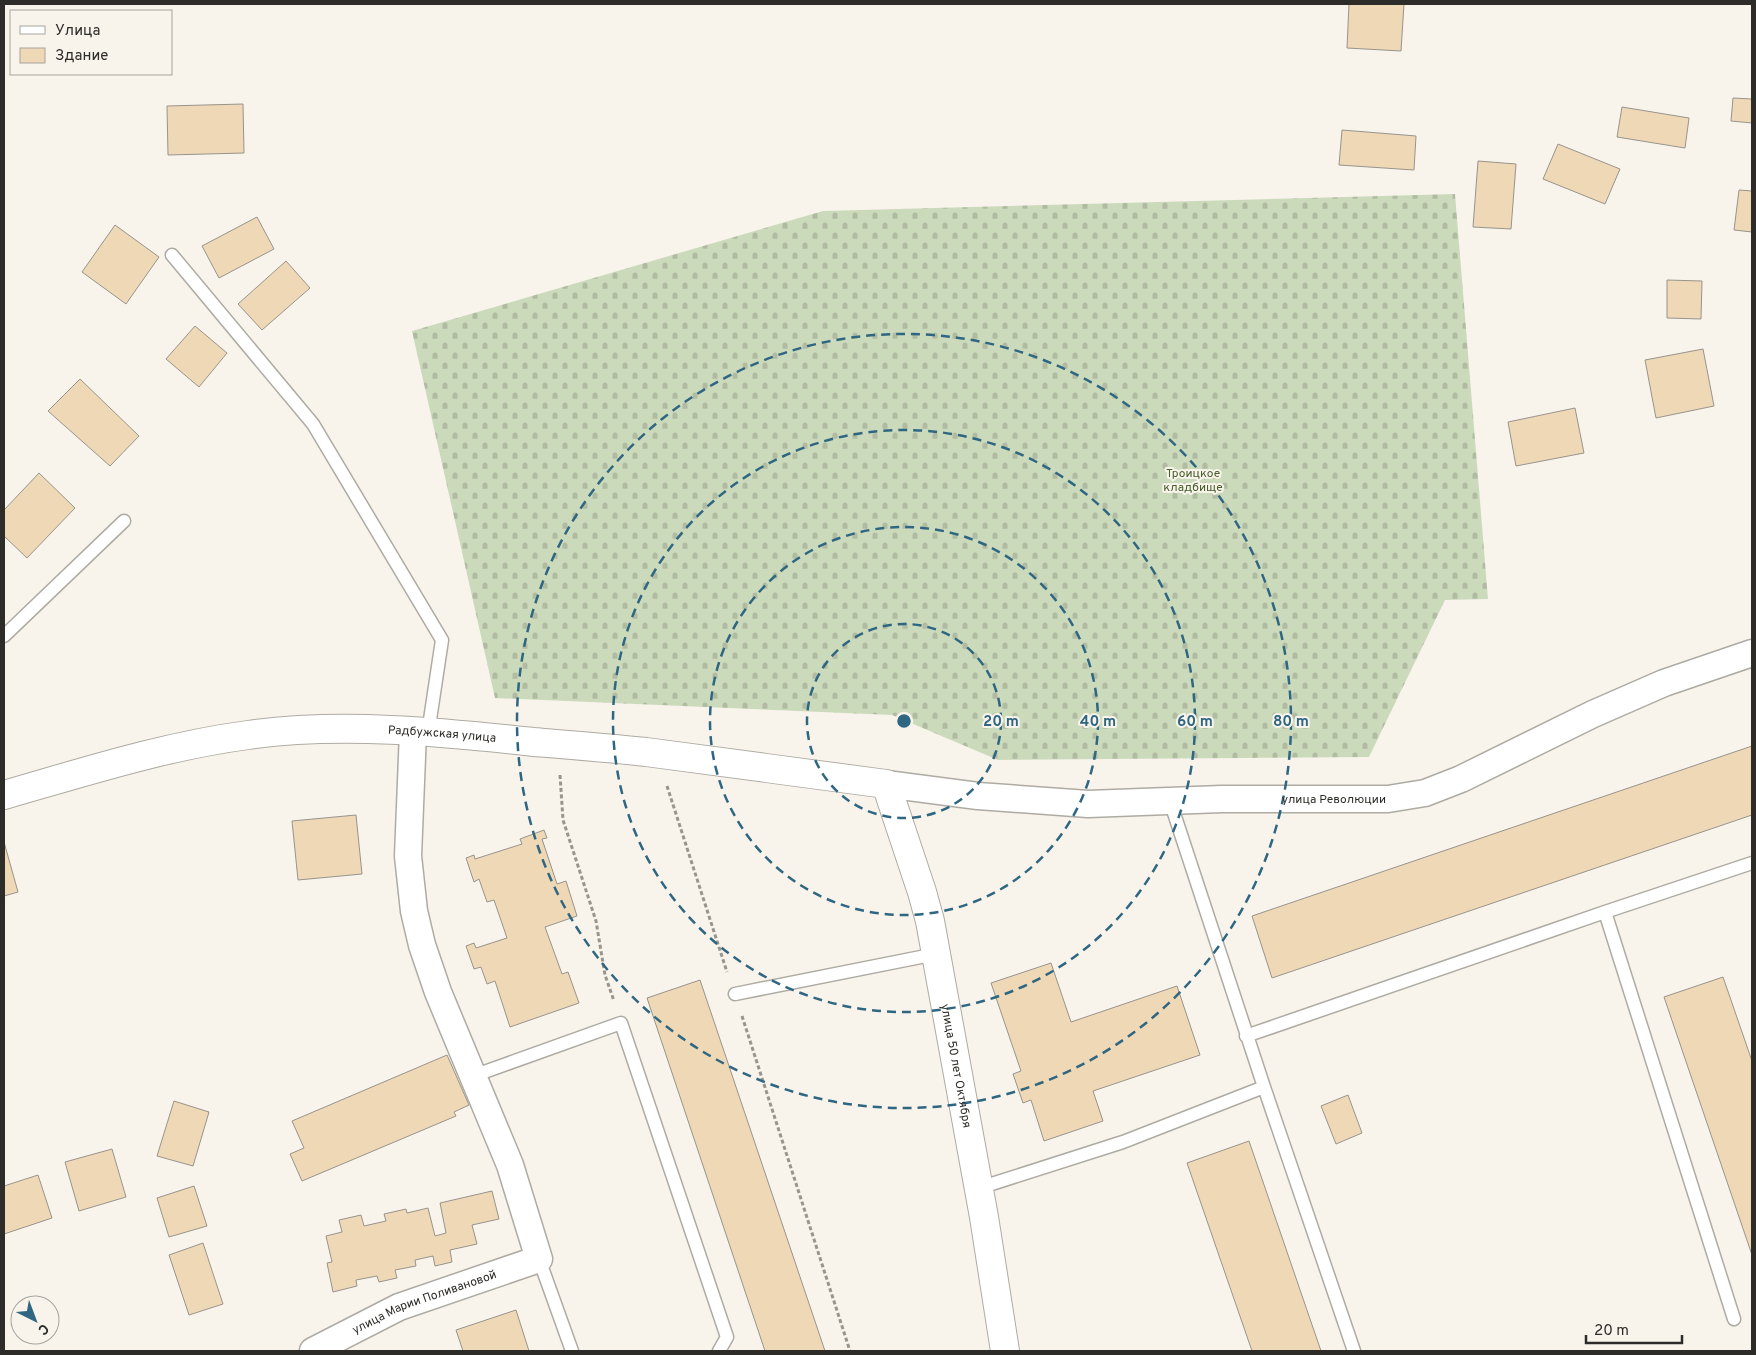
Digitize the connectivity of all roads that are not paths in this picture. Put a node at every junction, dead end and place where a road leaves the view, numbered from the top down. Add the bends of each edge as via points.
1 (172, 255) dead end
2 (124, 521) dead end
3 (4, 636) edge
4 (1752, 653) edge
5 (421, 733) junction
6 (886, 784) junction
7 (4, 795) edge
8 (1170, 801) junction
9 (1752, 863) edge
10 (1605, 912) junction
11 (936, 954) junction
12 (734, 994) road end
13 (1246, 1036) junction
14 (473, 1076) junction
15 (1264, 1088) junction
16 (979, 1188) junction
17 (539, 1258) junction
18 (1734, 1319) dead end
19 (325, 1348) edge
20 (572, 1351) edge
21 (720, 1351) edge
22 (1005, 1351) edge
23 (1354, 1351) edge

1 - 5 lane via 313,424 442,640
2 - 3 lane
4 - 8 street, улица Революции via 1655,687 1461,779 1425,792 1388,799
5 - 6 street, Радбужская улица via 657,754
5 - 7 street, Радбужская улица via 358,729 248,735 116,763
5 - 14 street via 408,856 414,911 438,992
6 - 8 street, улица Революции via 978,796 1088,804
6 - 11 street, улица 50 лет Октября via 922,892
8 - 13 lane
9 - 10 lane
10 - 13 lane
10 - 18 lane
11 - 12 lane
11 - 16 street, улица 50 лет Октября
13 - 15 lane
14 - 17 street via 510,1165
14 - 21 lane via 621,1023 727,1337
15 - 16 lane via 1123,1142
15 - 23 lane
16 - 22 street, улица 50 лет Октября
17 - 19 street, улица Марии Поливановой via 399,1307
17 - 20 lane

